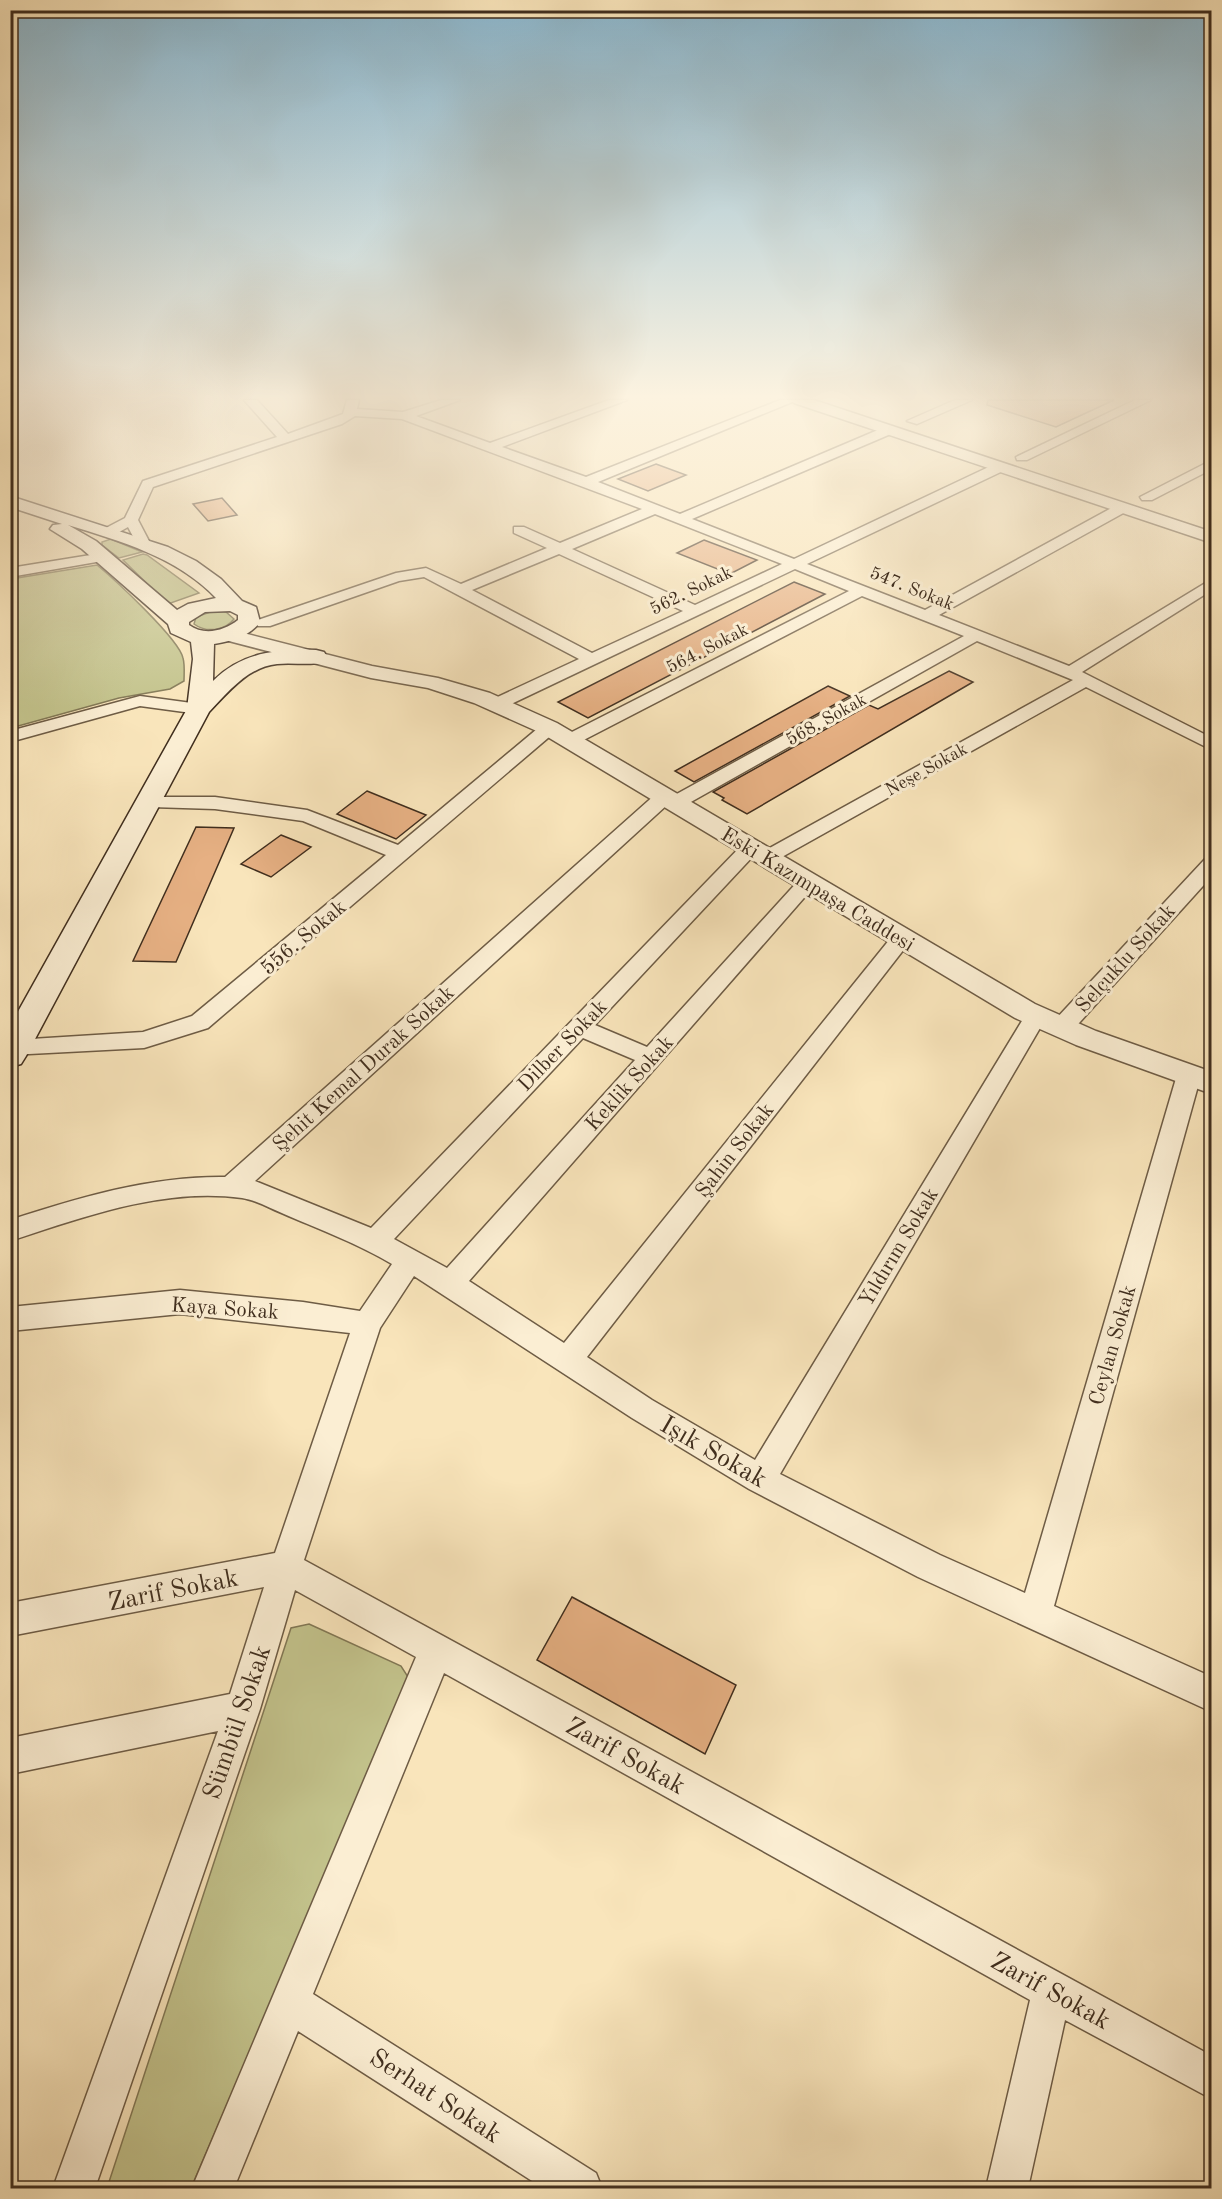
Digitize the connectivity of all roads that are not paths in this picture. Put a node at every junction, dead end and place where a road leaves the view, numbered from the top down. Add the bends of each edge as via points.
1 (15, 503) edge
2 (139, 503) edge
3 (638, 503) edge
4 (718, 503) edge
5 (922, 503) edge
6 (1106, 503) edge
7 (1165, 503) edge
8 (1169, 504) dead end
9 (1122, 508) junction
10 (654, 509) junction
11 (131, 519) junction
12 (680, 519) junction
13 (519, 530) dead end
14 (109, 532) junction
15 (1212, 538) edge
16 (86, 543) junction
17 (143, 543) junction
18 (561, 549) junction
19 (103, 557) junction
20 (10, 558) edge
21 (793, 562) junction
22 (10, 573) edge
23 (1212, 582) edge
24 (459, 590) junction
25 (862, 590) junction
26 (694, 610) junction
27 (927, 615) junction
28 (257, 619) junction
29 (178, 622) junction
30 (226, 635) junction
31 (977, 635) junction
32 (202, 637) junction
33 (316, 657) junction
34 (591, 659) junction
35 (229, 676) junction
36 (1078, 676) junction
37 (431, 682) junction
38 (497, 704) junction
39 (199, 709) junction
40 (559, 734) junction
41 (10, 736) edge
42 (1212, 745) edge
43 (669, 800) junction
44 (150, 801) junction
45 (758, 853) junction
46 (402, 854) junction
47 (1212, 863) edge
48 (807, 883) junction
49 (901, 939) junction
50 (1036, 1016) junction
51 (579, 1027) junction
52 (1062, 1027) junction
53 (16, 1040) edge
54 (651, 1058) junction
55 (1200, 1079) edge
56 (231, 1187) junction
57 (10, 1231) edge
58 (375, 1241) junction
59 (408, 1262) junction
60 (450, 1283) junction
61 (10, 1319) edge
62 (367, 1324) junction
63 (567, 1361) junction
64 (760, 1479) junction
65 (286, 1567) junction
66 (1035, 1614) junction
67 (10, 1620) edge
68 (436, 1650) junction
69 (1212, 1695) edge
70 (243, 1709) junction
71 (10, 1756) edge
72 (1052, 1990) junction
73 (290, 2002) junction
74 (1212, 2079) edge
75 (74, 2188) edge
76 (213, 2188) edge
77 (581, 2188) edge
78 (1007, 2188) edge

1 - 14 main road
1 - 16 main road
2 - 11 street
3 - 10 street, 547. Sokak
4 - 12 street
5 - 21 street, 562. Sokak
6 - 9 street
7 - 8 street
9 - 15 street
9 - 27 street
10 - 12 street, 547. Sokak
10 - 18 street
11 - 14 street
11 - 17 street
12 - 21 street, 547. Sokak
13 - 18 street
14 - 16 main road
14 - 17 main road
16 - 19 main road
16 - 20 street
17 - 28 main road via 223,591
18 - 24 street
18 - 26 street
19 - 22 street
19 - 29 main road
21 - 25 street, 547. Sokak
21 - 26 street, 562. Sokak
23 - 36 street, Neşe Sokak
24 - 28 street via 436,576 415,572
24 - 34 street
25 - 27 street, 547. Sokak
25 - 40 street, 564. Sokak
26 - 34 street, 562. Sokak
27 - 31 street, 547. Sokak
28 - 29 main road via 218,604 199,607
28 - 30 main road
28 - 37 street, Eski Kazımpaşa Caddesi via 322,647 421,674
29 - 32 main road via 184,632
30 - 32 main road
30 - 33 street, Eski Kazımpaşa Caddesi
30 - 35 main road via 238,653
31 - 36 street, 547. Sokak
31 - 43 street, 568. Sokak
32 - 39 main road
33 - 35 main road via 284,655 243,666
33 - 37 street, Eski Kazımpaşa Caddesi
34 - 38 street, 562. Sokak
35 - 39 main road
36 - 42 street, 547. Sokak
36 - 45 street, Neşe Sokak
37 - 38 street, Eski Kazımpaşa Caddesi
38 - 40 street, Eski Kazımpaşa Caddesi
39 - 41 street via 140,702
39 - 44 main road
40 - 43 street, Eski Kazımpaşa Caddesi
40 - 46 street, 556. Sokak
43 - 45 street, Eski Kazımpaşa Caddesi
43 - 56 street, Şehit Kemal Durak Sokak
44 - 46 street via 215,803 307,816
44 - 53 main road
45 - 48 street, Eski Kazımpaşa Caddesi
45 - 51 street, Dilber Sokak
46 - 53 street, 556. Sokak via 200,1022 144,1040
47 - 52 street, Selçuklu Sokak
48 - 49 street, Eski Kazımpaşa Caddesi
48 - 54 street, Keklik Sokak
49 - 50 street, Eski Kazımpaşa Caddesi
49 - 63 street, Şahin Sokak
50 - 52 street, Eski Kazımpaşa Caddesi
50 - 64 street, Yıldırım Sokak
51 - 54 street
51 - 58 street, Dilber Sokak
52 - 55 street, Eski Kazımpaşa Caddesi
54 - 60 street, Keklik Sokak
55 - 66 street, Ceylan Sokak
56 - 57 street via 210,1185 93,1203
56 - 58 street, Işık Sokak via 247,1188
58 - 59 street, Işık Sokak
59 - 60 street, Işık Sokak
59 - 62 street, Sümbül Sokak
60 - 63 street, Işık Sokak
61 - 62 street, Kaya Sokak via 180,1302
62 - 65 street, Sümbül Sokak
63 - 64 street, Işık Sokak
64 - 66 street, Işık Sokak via 929,1566
65 - 67 street, Zarif Sokak
65 - 68 street, Zarif Sokak
65 - 70 street, Sümbül Sokak
66 - 69 street, Işık Sokak
68 - 72 street, Zarif Sokak
68 - 73 street
70 - 71 street
70 - 75 street, Sümbül Sokak
72 - 74 street, Zarif Sokak
72 - 78 street
73 - 76 street
73 - 77 street, Serhat Sokak

